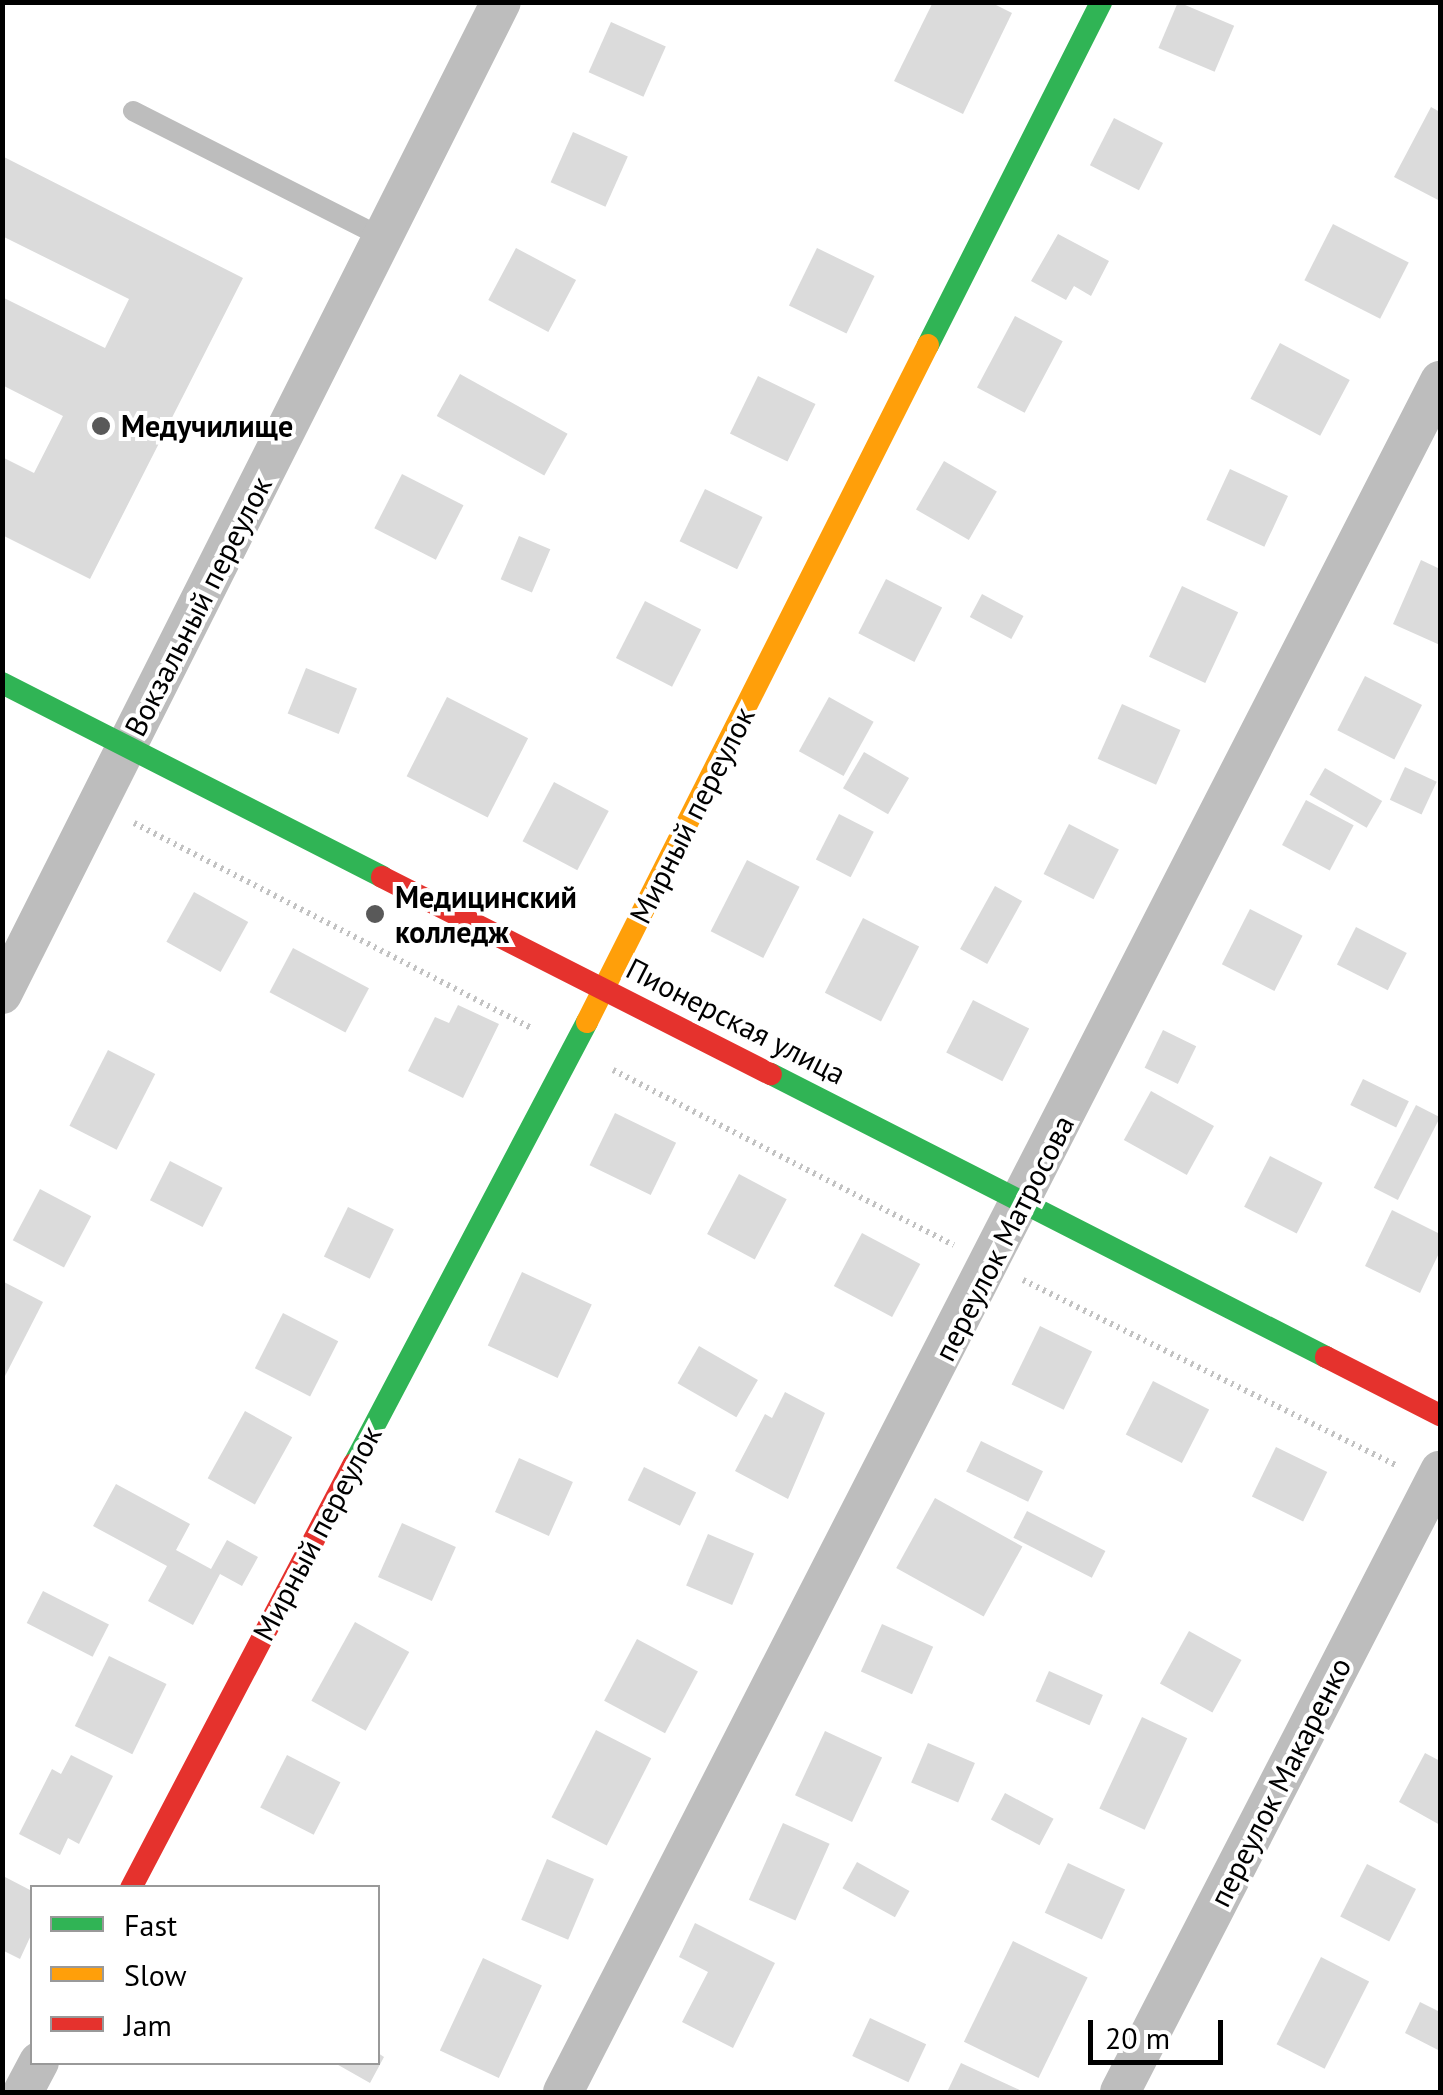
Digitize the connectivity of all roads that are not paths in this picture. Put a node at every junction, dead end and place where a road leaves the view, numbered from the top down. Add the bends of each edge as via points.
1 (501, 2) edge
2 (1102, 2) edge
3 (134, 111) dead end
4 (382, 238) junction
5 (1440, 381) edge
6 (2, 683) edge
7 (128, 747) junction
8 (604, 989) junction
9 (2, 994) edge
10 (1025, 1199) junction
11 (1440, 1415) edge
12 (1437, 1478) edge
13 (133, 1885) edge
14 (37, 2065) edge
15 (23, 2092) edge
16 (563, 2092) edge
17 (1120, 2092) edge

1 - 4 street, Вокзальный переулок
2 - 8 street, Мирный переулок
3 - 4 lane
4 - 7 street, Вокзальный переулок
5 - 10 street, переулок Матросова
6 - 7 street, Пионерская улица
7 - 8 street, Пионерская улица
7 - 9 street, Вокзальный переулок
8 - 10 street, Пионерская улица
8 - 13 street, Мирный переулок
10 - 11 street, Пионерская улица
10 - 16 street, переулок Матросова
12 - 17 street, переулок Макаренко
14 - 15 street

